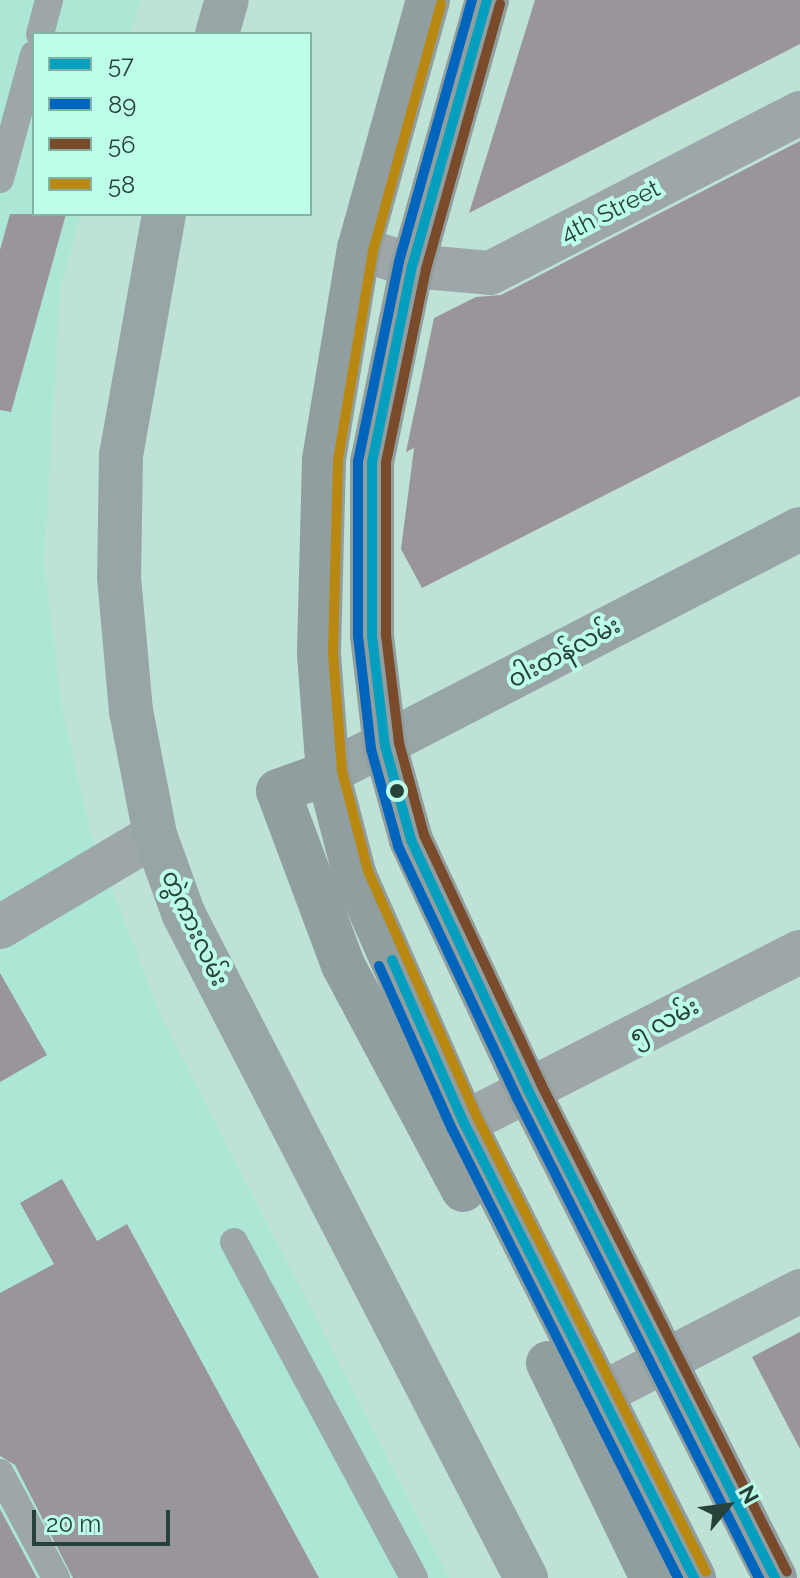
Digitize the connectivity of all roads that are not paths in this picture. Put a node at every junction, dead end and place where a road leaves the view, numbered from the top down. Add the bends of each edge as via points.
1 (49, 0) edge
2 (227, 0) edge
3 (428, 0) edge
4 (487, 0) edge
5 (41, 32) edge
6 (218, 32) edge
7 (32, 62) edge
8 (800, 113) edge
9 (0, 179) edge
10 (164, 216) edge
11 (359, 248) junction
12 (412, 266) junction
13 (800, 529) edge
14 (385, 746) junction
15 (328, 773) junction
16 (155, 835) junction
17 (0, 927) edge
18 (800, 952) edge
19 (528, 1090) junction
20 (464, 1123) junction
21 (234, 1242) dead end
22 (800, 1291) edge
23 (662, 1361) junction
24 (597, 1396) junction
25 (0, 1473) edge
26 (56, 1578) edge
27 (414, 1578) edge
28 (526, 1578) edge
29 (652, 1578) edge
30 (694, 1578) edge
31 (775, 1578) edge

1 - 5 lane
2 - 6 main road
3 - 11 main road
4 - 12 main road
7 - 9 lane
8 - 12 street, 4th Street via 490,273
10 - 16 main road, တွဲကားလမ်း via 121,455 120,547 131,711
11 - 12 street, 4th Street
11 - 15 main road via 324,460 319,654
12 - 14 main road via 372,462 372,636
13 - 14 main road, ဝါးတန်လမ်း
14 - 15 main road, ဝါးတန်လမ်း
14 - 19 main road via 411,840
15 - 20 main road via 355,876
15 - 29 main road via 278,791 343,965 451,1165
16 - 17 street
16 - 28 main road, တွဲကားလမ်း via 184,915
18 - 19 street, ၅ လမ်း
19 - 20 street, ၅ လမ်း
19 - 23 main road
20 - 24 main road
21 - 27 lane
22 - 23 street
23 - 24 street
23 - 31 main road
24 - 30 main road
25 - 26 lane

